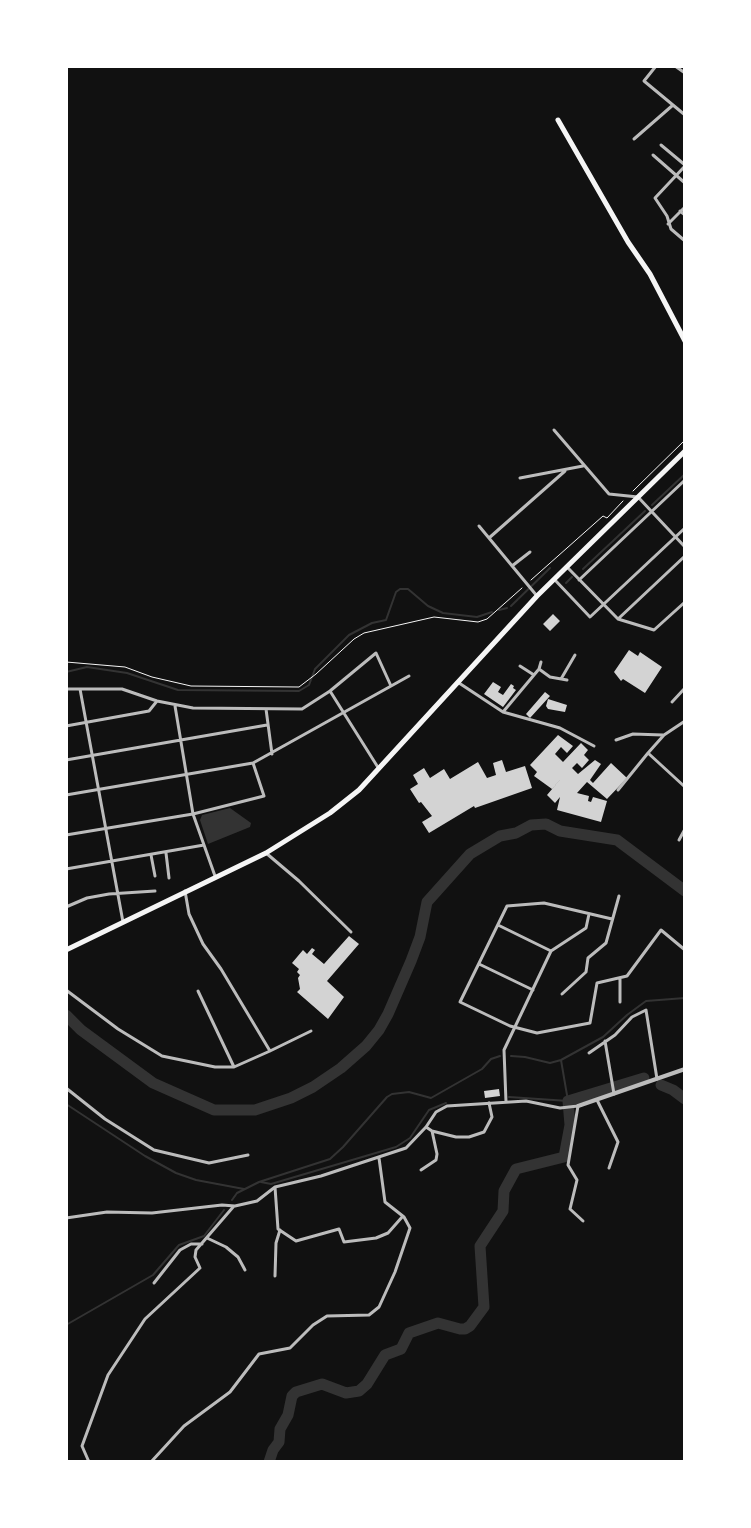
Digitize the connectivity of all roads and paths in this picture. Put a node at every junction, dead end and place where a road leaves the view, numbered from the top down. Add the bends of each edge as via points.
1 (656, 66) edge
2 (675, 66) edge
3 (685, 73) edge
4 (673, 105) junction
5 (685, 115) edge
6 (558, 120) dead end
7 (634, 140) dead end
8 (661, 145) dead end
9 (653, 155) dead end
10 (685, 165) edge
11 (676, 175) junction
12 (685, 183) edge
13 (685, 207) edge
14 (680, 211) junction
15 (685, 215) edge
16 (668, 224) junction
17 (685, 241) edge
18 (685, 341) edge
19 (554, 430) dead end
20 (685, 440) edge
21 (685, 451) edge
22 (583, 466) junction
23 (565, 471) junction
24 (520, 478) dead end
25 (685, 480) edge
26 (628, 496) junction
27 (638, 497) junction
28 (652, 511) junction
29 (479, 526) dead end
30 (685, 528) edge
31 (675, 536) junction
32 (490, 538) junction
33 (685, 547) edge
34 (530, 552) dead end
35 (685, 556) edge
36 (512, 566) junction
37 (567, 567) junction
38 (554, 580) junction
39 (579, 580) junction
40 (529, 587) junction
41 (536, 596) junction
42 (685, 602) edge
43 (603, 605) junction
44 (618, 619) junction
45 (575, 655) dead end
46 (66, 662) edge
47 (541, 662) dead end
48 (520, 666) dead end
49 (538, 669) junction
50 (534, 675) junction
51 (408, 676) dead end
52 (561, 679) junction
53 (567, 680) dead end
54 (459, 683) junction
55 (391, 686) junction
56 (685, 688) edge
57 (66, 689) edge
58 (80, 689) junction
59 (330, 691) junction
60 (157, 702) junction
61 (672, 702) dead end
62 (175, 706) junction
63 (266, 709) junction
64 (343, 712) junction
65 (503, 712) junction
66 (685, 721) edge
67 (86, 722) junction
68 (267, 725) junction
69 (66, 726) edge
70 (664, 735) junction
71 (180, 739) junction
72 (616, 740) dead end
73 (594, 746) dead end
74 (648, 753) junction
75 (272, 754) junction
76 (92, 755) junction
77 (66, 760) edge
78 (252, 763) junction
79 (380, 769) junction
80 (186, 774) junction
81 (685, 787) edge
82 (98, 789) junction
83 (618, 790) dead end
84 (66, 795) edge
85 (194, 814) junction
86 (105, 829) junction
87 (685, 829) edge
88 (66, 835) edge
89 (679, 840) dead end
90 (204, 845) junction
91 (166, 852) junction
92 (266, 852) junction
93 (151, 855) junction
94 (112, 863) junction
95 (66, 869) edge
96 (66, 873) edge
97 (155, 876) dead end
98 (216, 876) junction
99 (170, 878) dead end
100 (66, 883) edge
101 (155, 891) dead end
102 (185, 891) junction
103 (118, 893) junction
104 (619, 896) dead end
105 (66, 907) edge
106 (589, 914) junction
107 (612, 919) junction
108 (123, 922) junction
109 (498, 925) junction
110 (351, 932) dead end
111 (66, 950) edge
112 (685, 950) edge
113 (551, 951) junction
114 (479, 964) junction
115 (620, 978) junction
116 (66, 990) edge
117 (533, 990) junction
118 (198, 991) dead end
119 (562, 994) dead end
120 (620, 1002) dead end
121 (514, 1028) junction
122 (311, 1031) dead end
123 (605, 1041) junction
124 (270, 1051) junction
125 (588, 1053) dead end
126 (234, 1066) junction
127 (685, 1069) edge
128 (657, 1079) junction
129 (66, 1088) edge
130 (613, 1090) junction
131 (597, 1100) junction
132 (506, 1102) junction
133 (489, 1103) junction
134 (578, 1106) junction
135 (426, 1127) junction
136 (432, 1131) junction
137 (248, 1155) dead end
138 (379, 1158) junction
139 (609, 1168) dead end
140 (421, 1170) dead end
141 (275, 1187) junction
142 (235, 1206) junction
143 (403, 1216) junction
144 (66, 1218) edge
145 (583, 1221) dead end
146 (280, 1230) junction
147 (208, 1238) junction
148 (202, 1244) junction
149 (244, 1270) dead end
150 (276, 1276) dead end
151 (154, 1283) dead end
152 (89, 1462) edge
153 (151, 1462) edge

1 - 4 street via 644,81
2 - 3 street
4 - 5 street
4 - 7 street
6 - 18 main road via 650,274
8 - 10 street
9 - 11 street
10 - 11 street
11 - 12 street
11 - 16 street via 655,198 667,216
13 - 14 street
14 - 15 street
14 - 16 street
16 - 17 street
19 - 22 street
20 - 26 path
21 - 27 main road
22 - 23 street
22 - 26 street via 609,494
23 - 24 street
23 - 32 street
25 - 28 street
26 - 27 street
26 - 40 path
27 - 28 street
27 - 37 main road
28 - 31 street
28 - 39 street
29 - 32 street
30 - 31 street
31 - 33 street
31 - 43 street
32 - 36 street
34 - 36 street
35 - 44 street
36 - 40 street
37 - 38 main road
37 - 39 street
38 - 41 main road
38 - 43 street via 590,617
39 - 43 street
40 - 41 street
40 - 46 path via 487,619 478,622 434,617 364,633 299,687 191,686 125,667
41 - 54 main road
42 - 44 street via 654,630
43 - 44 street
45 - 52 street
47 - 49 street
48 - 50 street
49 - 50 street
49 - 52 street via 550,677
50 - 65 street
51 - 55 street
52 - 53 street
54 - 65 street
54 - 79 main road
55 - 59 street via 376,654
55 - 64 street
56 - 61 street
57 - 58 street
58 - 60 street via 122,688
58 - 67 street
59 - 63 street via 302,708
59 - 64 street
60 - 62 street
60 - 67 street via 149,711
62 - 63 street
62 - 71 street
63 - 68 street
64 - 75 street
64 - 79 street
65 - 73 street via 560,728
66 - 70 street
67 - 69 street
67 - 76 street
68 - 71 street
68 - 75 street
70 - 72 street via 633,734
70 - 74 street
71 - 76 street
71 - 80 street
74 - 81 street
74 - 83 street
75 - 78 street
76 - 77 street
76 - 82 street
78 - 80 street
78 - 85 street via 264,796
79 - 92 main road via 330,813
80 - 82 street
80 - 85 street
82 - 84 street
82 - 86 street
85 - 86 street
85 - 90 street
86 - 88 street
86 - 94 street
87 - 89 street
90 - 91 street
90 - 98 street
91 - 93 street
91 - 99 street
92 - 98 main road
92 - 110 street
93 - 94 street
93 - 97 street
94 - 95 street
94 - 103 street
96 - 100 street
98 - 102 main road
101 - 103 street
102 - 108 main road
102 - 124 street via 189,914 203,944 221,968
103 - 105 street via 87,898
103 - 108 street
104 - 107 street
106 - 107 street
106 - 109 street via 544,903 507,906
106 - 113 street via 586,928
107 - 119 street via 606,944 588,958 586,972
108 - 111 main road
109 - 113 street
109 - 114 street
112 - 115 street via 661,930 627,976
113 - 117 street
114 - 117 street
114 - 121 street via 460,1002
115 - 120 street
115 - 121 street via 597,983 590,1023 537,1033
116 - 126 street via 162,1056 216,1067
117 - 121 street
118 - 126 street
121 - 132 street via 504,1050
122 - 124 street
123 - 125 street
123 - 128 street via 632,1017 646,1010
123 - 130 street
124 - 126 street
127 - 128 street
128 - 130 street
129 - 137 street via 105,1119 154,1150 209,1163
130 - 131 street
131 - 134 street
131 - 139 street via 618,1142
132 - 133 street
132 - 134 street via 526,1101 566,1108
133 - 135 street via 448,1106 436,1112
133 - 136 street via 492,1118 484,1132 456,1137
134 - 145 street via 568,1165 577,1180 570,1209
135 - 136 street
135 - 138 street via 406,1148
136 - 140 street via 438,1154 436,1160
138 - 141 street
138 - 143 street via 385,1202
141 - 142 street via 257,1201
141 - 146 street
142 - 144 street via 152,1213 107,1212
142 - 147 street
143 - 146 street via 388,1233 344,1242 340,1229 298,1241
143 - 153 street via 410,1228 395,1272 378,1307 369,1315 327,1316 290,1348 259,1354 230,1392 184,1426
146 - 150 street via 276,1243
147 - 148 street
147 - 149 street via 238,1257
148 - 151 street via 190,1244 180,1250
148 - 152 street via 195,1257 200,1268 145,1319 108,1375 82,1446

